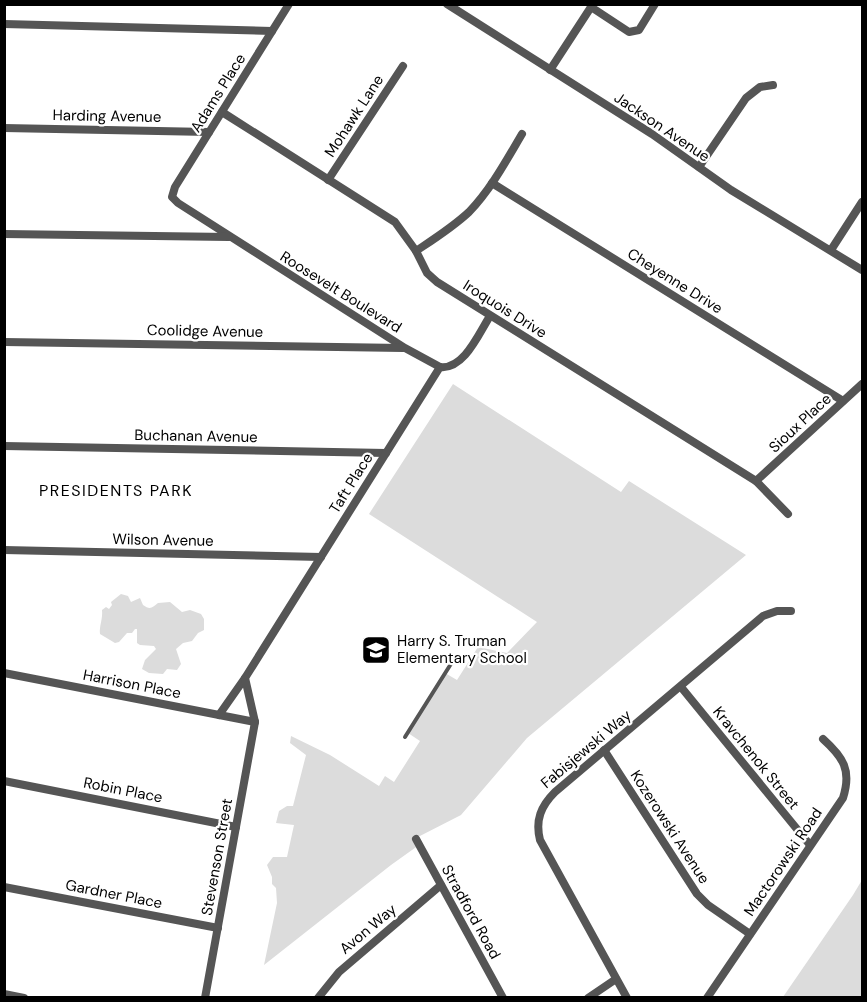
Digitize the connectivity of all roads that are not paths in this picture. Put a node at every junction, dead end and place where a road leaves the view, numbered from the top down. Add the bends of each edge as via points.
1 (289, 4) edge
2 (447, 4) edge
3 (655, 4) edge
4 (592, 6) edge
5 (4, 24) edge
6 (272, 31) junction
7 (403, 66) dead end
8 (550, 70) junction
9 (773, 85) dead end
10 (222, 112) junction
11 (4, 128) edge
12 (209, 132) junction
13 (522, 134) dead end
14 (699, 167) junction
15 (328, 180) junction
16 (492, 183) junction
17 (172, 197) joint
18 (862, 202) edge
19 (4, 234) edge
20 (229, 237) junction
21 (831, 250) junction
22 (416, 251) junction
23 (862, 270) edge
24 (490, 316) junction
25 (4, 342) edge
26 (405, 348) junction
27 (440, 367) junction
28 (862, 384) edge
29 (843, 402) junction
30 (4, 446) edge
31 (386, 453) junction
32 (756, 481) junction
33 (788, 514) dead end
34 (4, 550) edge
35 (321, 557) junction
36 (790, 611) dead end
37 (454, 659) dead end
38 (4, 673) edge
39 (245, 678) junction
40 (681, 687) junction
41 (219, 715) junction
42 (255, 722) junction
43 (405, 737) dead end
44 (823, 739) dead end
45 (604, 750) junction
46 (4, 781) edge
47 (236, 827) junction
48 (416, 839) dead end
49 (810, 846) junction
50 (441, 885) junction
51 (4, 887) edge
52 (218, 928) junction
53 (750, 934) junction
54 (616, 979) junction
55 (4, 994) edge
56 (24, 998) edge
57 (206, 998) edge
58 (318, 998) edge
59 (503, 998) edge
60 (588, 998) edge
61 (627, 998) edge
62 (707, 998) edge

1 - 6 street, Adams Place
2 - 8 street, Jackson Avenue
3 - 4 street via 639,30 629,32
4 - 8 street
5 - 6 street
6 - 10 street, Adams Place
7 - 15 street, Mohawk Lane
8 - 14 street, Jackson Avenue
9 - 14 street via 759,87 746,98
10 - 12 street, Adams Place
10 - 15 street, Iroquois Drive
11 - 12 street, Harding Avenue
12 - 17 street, Adams Place
13 - 16 street
14 - 21 street, Jackson Avenue
15 - 22 street, Iroquois Drive via 395,222
16 - 22 street via 459,221
16 - 29 street, Cheyenne Drive
17 - 20 street, Roosevelt Boulevard
18 - 21 street
19 - 20 street
20 - 26 street, Roosevelt Boulevard
21 - 23 street, Jackson Avenue
22 - 24 street, Iroquois Drive via 427,273 437,282
24 - 27 street via 458,362 448,368
24 - 32 street, Iroquois Drive
25 - 26 street, Coolidge Avenue
26 - 27 street, Roosevelt Boulevard
27 - 31 street, Taft Place
28 - 29 street, Sioux Place
29 - 32 street, Sioux Place
30 - 31 street, Buchanan Avenue
31 - 35 street, Taft Place
32 - 33 street, Iroquois Drive
34 - 35 street, Wilson Avenue
35 - 39 street, Taft Place
36 - 40 street, Fabisjewski Way via 763,616
37 - 43 lane
38 - 41 street, Harrison Place
39 - 41 street, Taft Place
39 - 42 street
40 - 45 street, Fabisjewski Way
40 - 49 street, Kravchenok Street
41 - 42 street, Harrison Place
42 - 47 street, Stevenson Street
44 - 49 street, Mactorowski Road via 844,763 847,786
45 - 53 street, Kozerowski Avenue via 697,894
45 - 54 street, Fabisjewski Way via 546,801 538,832
46 - 47 street, Robin Place
47 - 52 street, Stevenson Street
48 - 50 street, Stradford Road
49 - 53 street, Mactorowski Road
50 - 58 street, Avon Way via 339,972
50 - 59 street, Stradford Road
51 - 52 street, Gardner Place
52 - 57 street, Stevenson Street
53 - 62 street, Mactorowski Road
54 - 60 street
54 - 61 street, Fabisjewski Way
55 - 56 street

